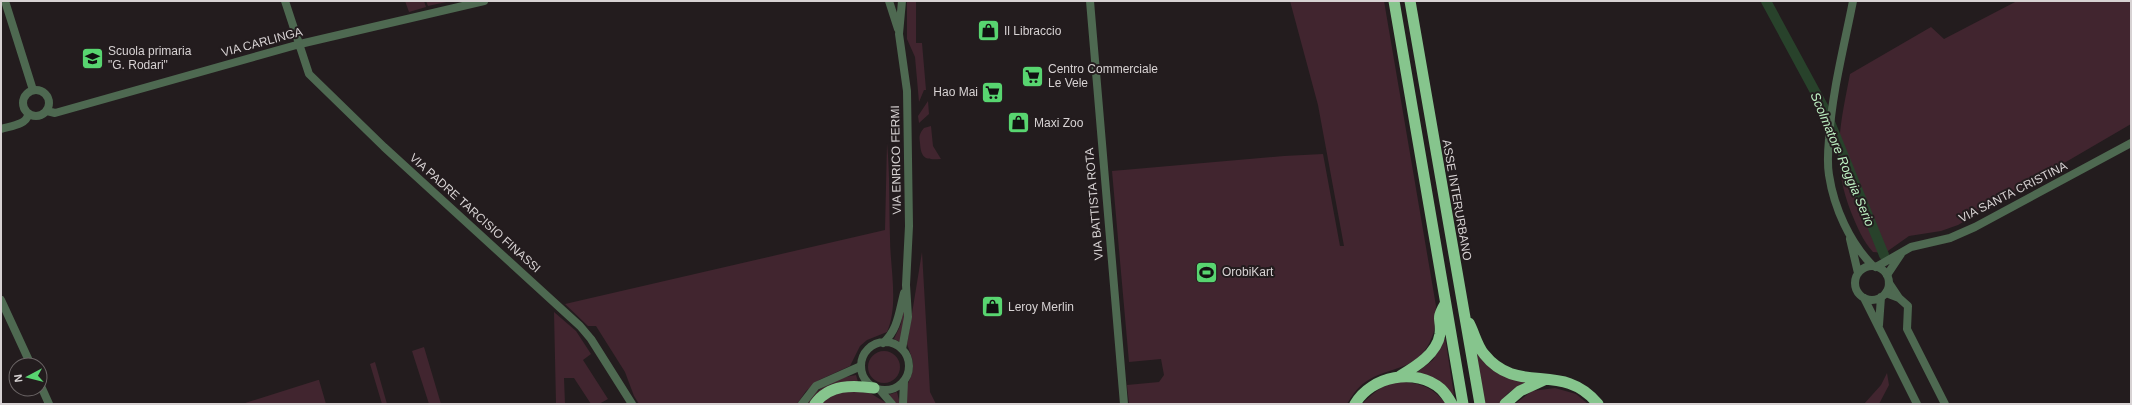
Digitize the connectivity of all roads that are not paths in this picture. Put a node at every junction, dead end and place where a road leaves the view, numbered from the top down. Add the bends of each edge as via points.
1 (5, 1) edge
2 (285, 1) edge
3 (484, 1) edge
4 (889, 1) edge
5 (902, 1) edge
6 (1090, 1) edge
7 (1394, 1) edge
8 (1410, 1) edge
9 (1853, 1) edge
10 (899, 34) junction
11 (300, 44) junction
12 (33, 90) junction
13 (47, 111) junction
14 (28, 115) junction
15 (1, 129) edge
16 (2131, 143) edge
17 (1850, 235) junction
18 (1903, 251) junction
19 (1874, 266) junction
20 (1858, 273) junction
21 (1888, 279) junction
22 (906, 285) junction
23 (1883, 295) junction
24 (1864, 298) junction
25 (1899, 298) junction
26 (1, 300) edge
27 (1445, 304) junction
28 (1463, 312) junction
29 (1878, 326) junction
30 (883, 343) junction
31 (902, 349) junction
32 (27, 357) edge
33 (861, 366) junction
34 (1400, 376) junction
35 (1549, 379) junction
36 (904, 381) junction
37 (877, 389) junction
38 (632, 404) edge
39 (802, 404) edge
40 (815, 404) edge
41 (892, 404) edge
42 (903, 404) edge
43 (1124, 404) edge
44 (1355, 404) edge
45 (1452, 404) edge
46 (1463, 404) edge
47 (1480, 404) edge
48 (1505, 404) edge
49 (1598, 404) edge
50 (1917, 404) edge
51 (1945, 404) edge

1 - 12 street
2 - 11 street, VIA PADRE TARCISIO FINASSI
3 - 11 street, VIA CARLINGA
4 - 10 street, VIA ENRICO FERMI
5 - 10 street, VIA ENRICO FERMI
6 - 43 street, VIA BATTISTA ROTA
7 - 27 highway
8 - 28 highway, ASSE INTERURBANO
9 - 17 street via 1834,94 1828,174 1842,219
10 - 22 street, VIA ENRICO FERMI via 907,91 909,226
11 - 13 street, VIA CARLINGA via 56,113
11 - 38 street, VIA PADRE TARCISIO FINASSI via 310,74 384,147 580,326 595,344
12 - 13 street via 48,96
12 - 14 street via 23,99 24,110
13 - 14 street, VIA CARLINGA via 39,117
14 - 15 street, VIA CARLINGA via 22,123
16 - 18 street, VIA SANTA CRISTINA via 1975,227 1941,240 1919,243
17 - 19 street via 1860,253
17 - 20 street
18 - 19 street, VIA SANTA CRISTINA
18 - 21 street
19 - 20 street
19 - 21 street
20 - 24 street via 1855,287
21 - 23 street
21 - 25 street
22 - 30 street, VIA ENRICO FERMI via 897,323
22 - 31 street, VIA ENRICO FERMI via 908,317
23 - 24 street via 1873,300
23 - 25 street
23 - 29 street
24 - 29 street
25 - 51 street via 1908,306 1907,329
26 - 32 street
27 - 34 highway via 1439,314 1440,334 1436,344 1421,362
27 - 46 highway
28 - 35 highway via 1483,353 1500,370 1521,377
28 - 47 highway, ASSE INTERURBANO
29 - 50 street
30 - 31 street via 890,343
30 - 33 street, VIA ENRICO FERMI via 870,348 862,359
31 - 36 street, VIA ENRICO FERMI via 908,361
33 - 37 street via 864,379
33 - 39 street via 816,386
34 - 44 highway via 1373,386 1365,391
34 - 45 highway via 1433,384 1441,389
35 - 48 highway via 1520,391
35 - 49 highway via 1577,385
36 - 37 street via 893,389
36 - 42 street, VIA ENRICO FERMI
37 - 40 highway via 843,386 828,392
37 - 41 street

